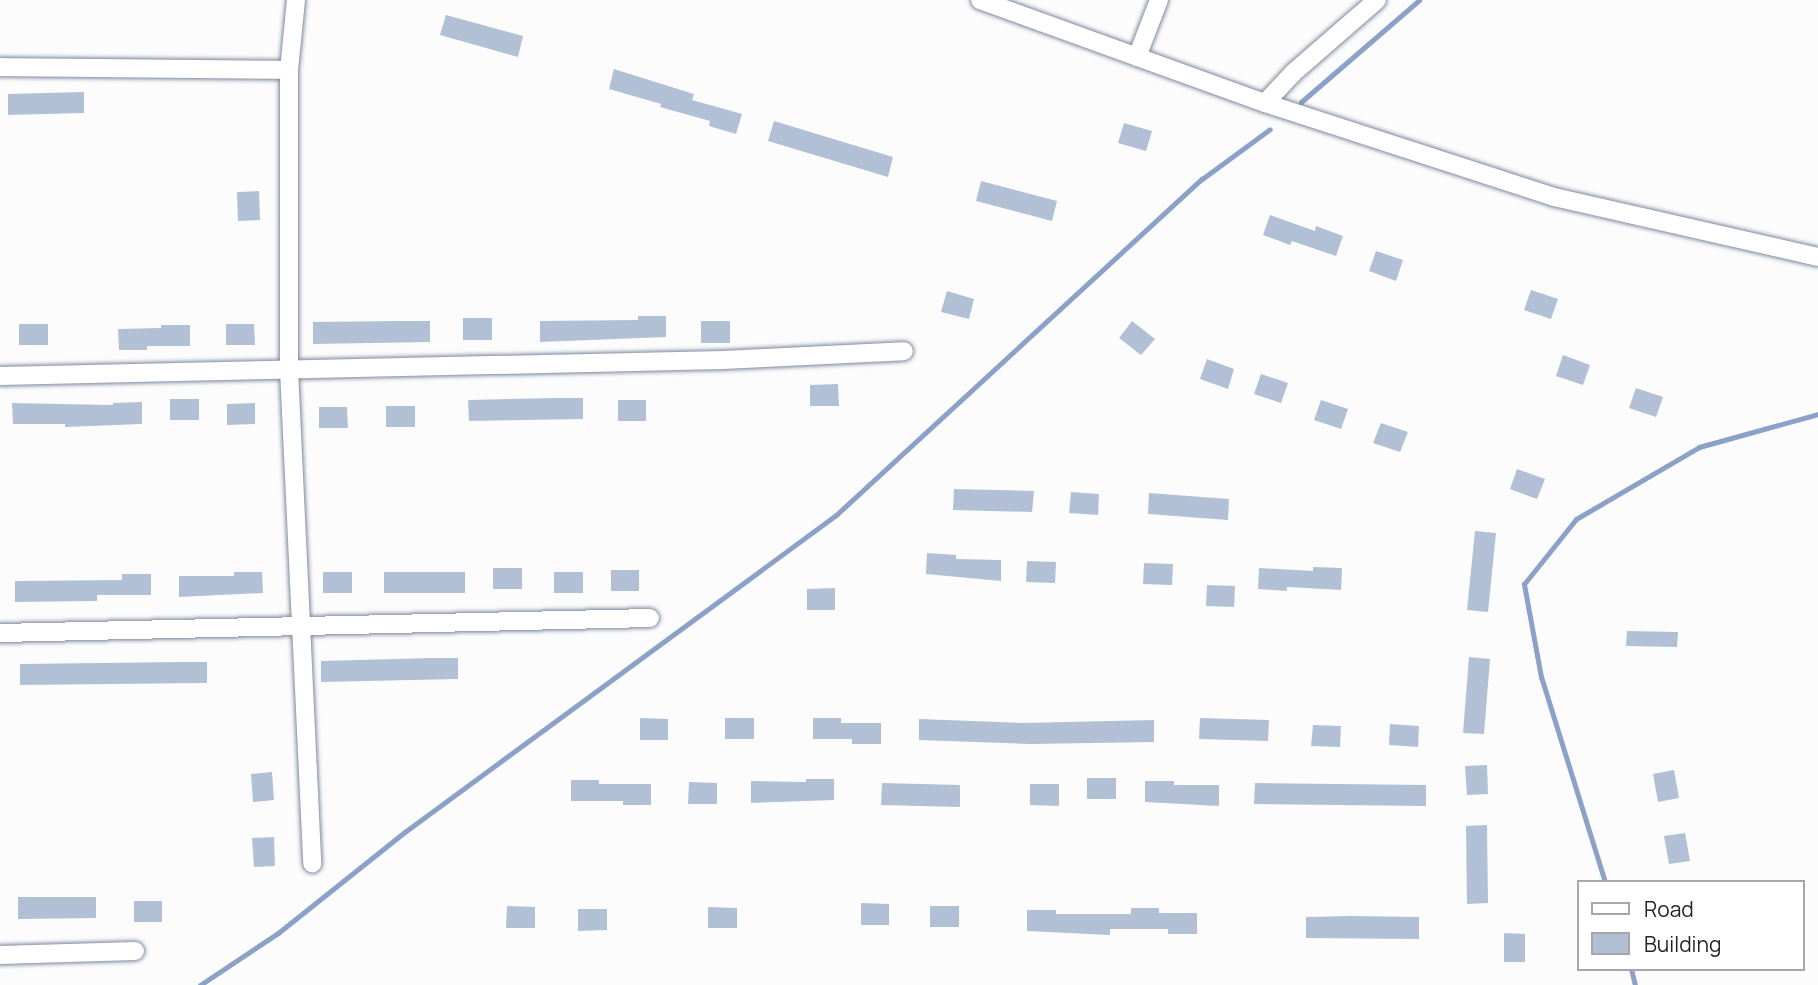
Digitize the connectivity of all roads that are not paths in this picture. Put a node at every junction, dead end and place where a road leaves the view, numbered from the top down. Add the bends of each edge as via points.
1 (296, 0) edge
2 (980, 0) edge
3 (1159, 0) edge
4 (1377, 0) edge
5 (1137, 57) junction
6 (0, 67) edge
7 (289, 70) junction
8 (1265, 103) junction
9 (1818, 257) edge
10 (904, 351) dead end
11 (289, 370) junction
12 (0, 376) edge
13 (650, 618) dead end
14 (300, 629) junction
15 (0, 633) edge
16 (312, 863) dead end
17 (135, 951) dead end
18 (0, 955) edge

1 - 7 street
2 - 5 street
3 - 5 street
4 - 8 street
5 - 8 street
6 - 7 street
7 - 11 street
8 - 9 street via 1554,197
10 - 11 street
11 - 12 street
11 - 14 street
13 - 14 street
14 - 15 street
14 - 16 street
17 - 18 street

